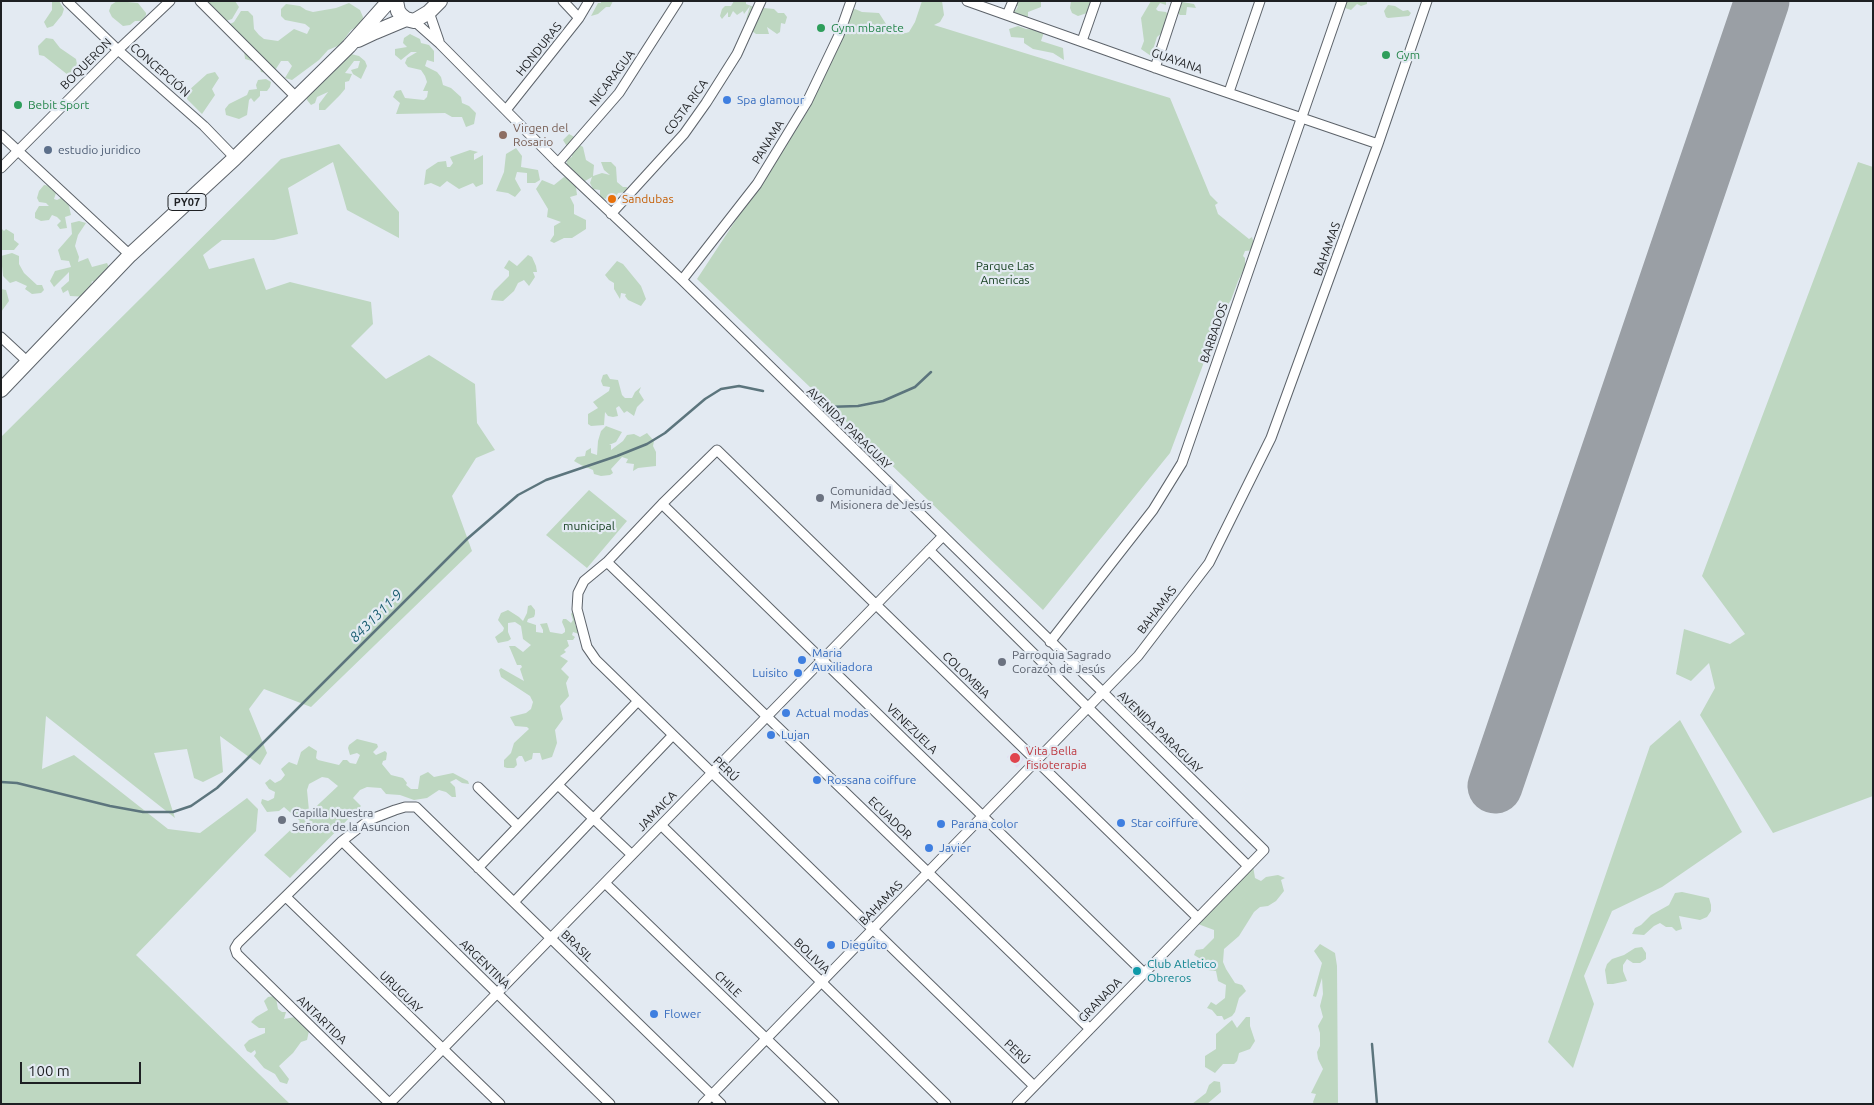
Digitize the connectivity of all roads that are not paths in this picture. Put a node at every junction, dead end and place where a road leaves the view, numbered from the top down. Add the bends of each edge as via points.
1 (67, 1) edge
2 (170, 1) edge
3 (200, 1) edge
4 (389, 1) edge
5 (396, 1) edge
6 (440, 1) edge
7 (563, 1) edge
8 (590, 1) edge
9 (678, 1) edge
10 (761, 1) edge
11 (851, 1) edge
12 (967, 1) edge
13 (1013, 1) edge
14 (1096, 1) edge
15 (1177, 1) edge
16 (1260, 1) edge
17 (1342, 1) edge
18 (1427, 1) edge
19 (429, 12) junction
20 (1007, 15) junction
21 (579, 18) junction
22 (410, 20) junction
23 (1082, 40) junction
24 (440, 44) junction
25 (349, 46) junction
26 (118, 50) junction
27 (1155, 68) junction
28 (1229, 92) junction
29 (296, 97) junction
30 (506, 110) junction
31 (1302, 117) junction
32 (1, 136) edge
33 (1378, 144) junction
34 (18, 151) junction
35 (236, 158) junction
36 (558, 163) junction
37 (1, 168) edge
38 (611, 214) junction
39 (130, 255) junction
40 (682, 280) junction
41 (1, 337) edge
42 (29, 363) junction
43 (1, 390) edge
44 (717, 450) joint
45 (662, 504) junction
46 (942, 537) junction
47 (929, 550) junction
48 (607, 562) junction
49 (876, 605) junction
50 (1050, 642) junction
51 (822, 660) junction
52 (1102, 693) junction
53 (638, 701) junction
54 (1088, 708) junction
55 (767, 717) junction
56 (673, 735) junction
57 (1037, 761) junction
58 (712, 773) junction
59 (558, 785) junction
60 (478, 787) dead end
61 (983, 816) junction
62 (594, 819) junction
63 (661, 825) junction
64 (518, 826) junction
65 (342, 841) junction
66 (1264, 850) joint
67 (632, 855) junction
68 (1248, 866) junction
69 (478, 868) junction
70 (928, 872) junction
71 (605, 883) junction
72 (286, 898) junction
73 (514, 902) junction
74 (1198, 918) junction
75 (873, 929) junction
76 (551, 938) junction
77 (1144, 973) junction
78 (821, 982) junction
79 (497, 993) junction
80 (1090, 1029) junction
81 (766, 1039) junction
82 (443, 1049) junction
83 (1034, 1086) junction
84 (712, 1095) junction
85 (390, 1103) edge
86 (500, 1104) edge
87 (610, 1104) edge
88 (703, 1104) edge
89 (720, 1104) edge
90 (834, 1104) edge
91 (946, 1104) edge
92 (1017, 1104) edge

1 - 26 street, CONCEPCIÓN
2 - 26 street, BOQUERON
3 - 29 street
4 - 25 highway, PY07
5 - 22 highway via 398,11
6 - 19 highway, PY07
7 - 21 street
8 - 21 street, HONDURAS
9 - 36 street, NICARAGUA via 620,93
10 - 38 street, COSTA RICA via 737,54 706,103 684,134
11 - 40 street, PANAMA via 839,35 802,111 757,184
12 - 20 street, GUAYANA
13 - 20 street
14 - 23 street
15 - 27 street
16 - 28 street
17 - 31 street, BARBADOS
18 - 33 street, BAHAMAS
19 - 22 highway, PY07
19 - 24 street
20 - 23 street, GUAYANA
21 - 30 street, HONDURAS
22 - 24 street, AVENIDA PARAGUAY
22 - 25 highway, PY07 via 375,32
23 - 27 street, GUAYANA
24 - 30 street, AVENIDA PARAGUAY
25 - 29 highway, PY07
26 - 34 street, BOQUERON
26 - 35 street, CONCEPCIÓN
27 - 28 street, GUAYANA
28 - 31 street, GUAYANA
29 - 35 highway, PY07
30 - 36 street, AVENIDA PARAGUAY
31 - 33 street, GUAYANA
31 - 50 street, BARBADOS via 1182,463 1152,510
32 - 34 street
33 - 52 street, BAHAMAS via 1271,438 1209,563 1138,656
34 - 37 street, BOQUERON
34 - 39 street
35 - 39 highway, PY07
36 - 38 street, AVENIDA PARAGUAY
38 - 40 street, AVENIDA PARAGUAY
39 - 42 highway, PY07
40 - 46 street, AVENIDA PARAGUAY
41 - 42 street
42 - 43 highway, PY07
44 - 45 street, PERÚ
44 - 49 street, COLOMBIA
45 - 48 street, PERÚ
45 - 51 street, VENEZUELA
46 - 47 street, JAMAICA
46 - 50 street, AVENIDA PARAGUAY
47 - 49 street, JAMAICA
47 - 54 street
48 - 53 street, PERÚ via 584,581 578,593 577,609 587,647
48 - 55 street, ECUADOR
49 - 51 street, JAMAICA
49 - 57 street, COLOMBIA
50 - 52 street, AVENIDA PARAGUAY
51 - 55 street, JAMAICA
51 - 61 street, VENEZUELA
52 - 54 street, BAHAMAS
52 - 66 street, AVENIDA PARAGUAY
53 - 56 street, PERÚ
53 - 59 street
54 - 57 street, BAHAMAS
54 - 68 street
55 - 58 street, JAMAICA
55 - 70 street, ECUADOR
56 - 58 street, PERÚ
56 - 62 street
57 - 61 street, BAHAMAS
57 - 74 street, COLOMBIA
58 - 63 street, JAMAICA
58 - 75 street, PERÚ
59 - 62 street
59 - 64 street
60 - 64 street
61 - 70 street, BAHAMAS
61 - 77 street, VENEZUELA
62 - 67 street
62 - 73 street
63 - 67 street, JAMAICA
63 - 78 street, BOLIVIA
64 - 69 street
65 - 69 street, BRASIL via 369,820 405,807 416,807
65 - 72 street
65 - 79 street, ARGENTINA
66 - 68 street, GRANADA
67 - 71 street, JAMAICA
68 - 74 street, GRANADA
69 - 73 street, BRASIL
70 - 75 street, BAHAMAS
70 - 80 street, ECUADOR
71 - 76 street, JAMAICA
71 - 81 street, CHILE
72 - 82 street, URUGUAY
72 - 85 street, ANTARTIDA via 238,943 235,948 237,954
73 - 76 street, BRASIL
74 - 77 street, GRANADA
75 - 78 street, BAHAMAS
75 - 83 street, PERÚ
76 - 79 street, JAMAICA
76 - 84 street, BRASIL
77 - 80 street, GRANADA
78 - 81 street, BAHAMAS
78 - 91 street, BOLIVIA
79 - 82 street, JAMAICA
79 - 87 street, ARGENTINA
80 - 83 street, GRANADA
81 - 84 street, BAHAMAS
81 - 90 street, CHILE
82 - 85 street, JAMAICA
82 - 86 street, URUGUAY
83 - 92 street, GRANADA
84 - 88 street, BAHAMAS
84 - 89 street, BRASIL

